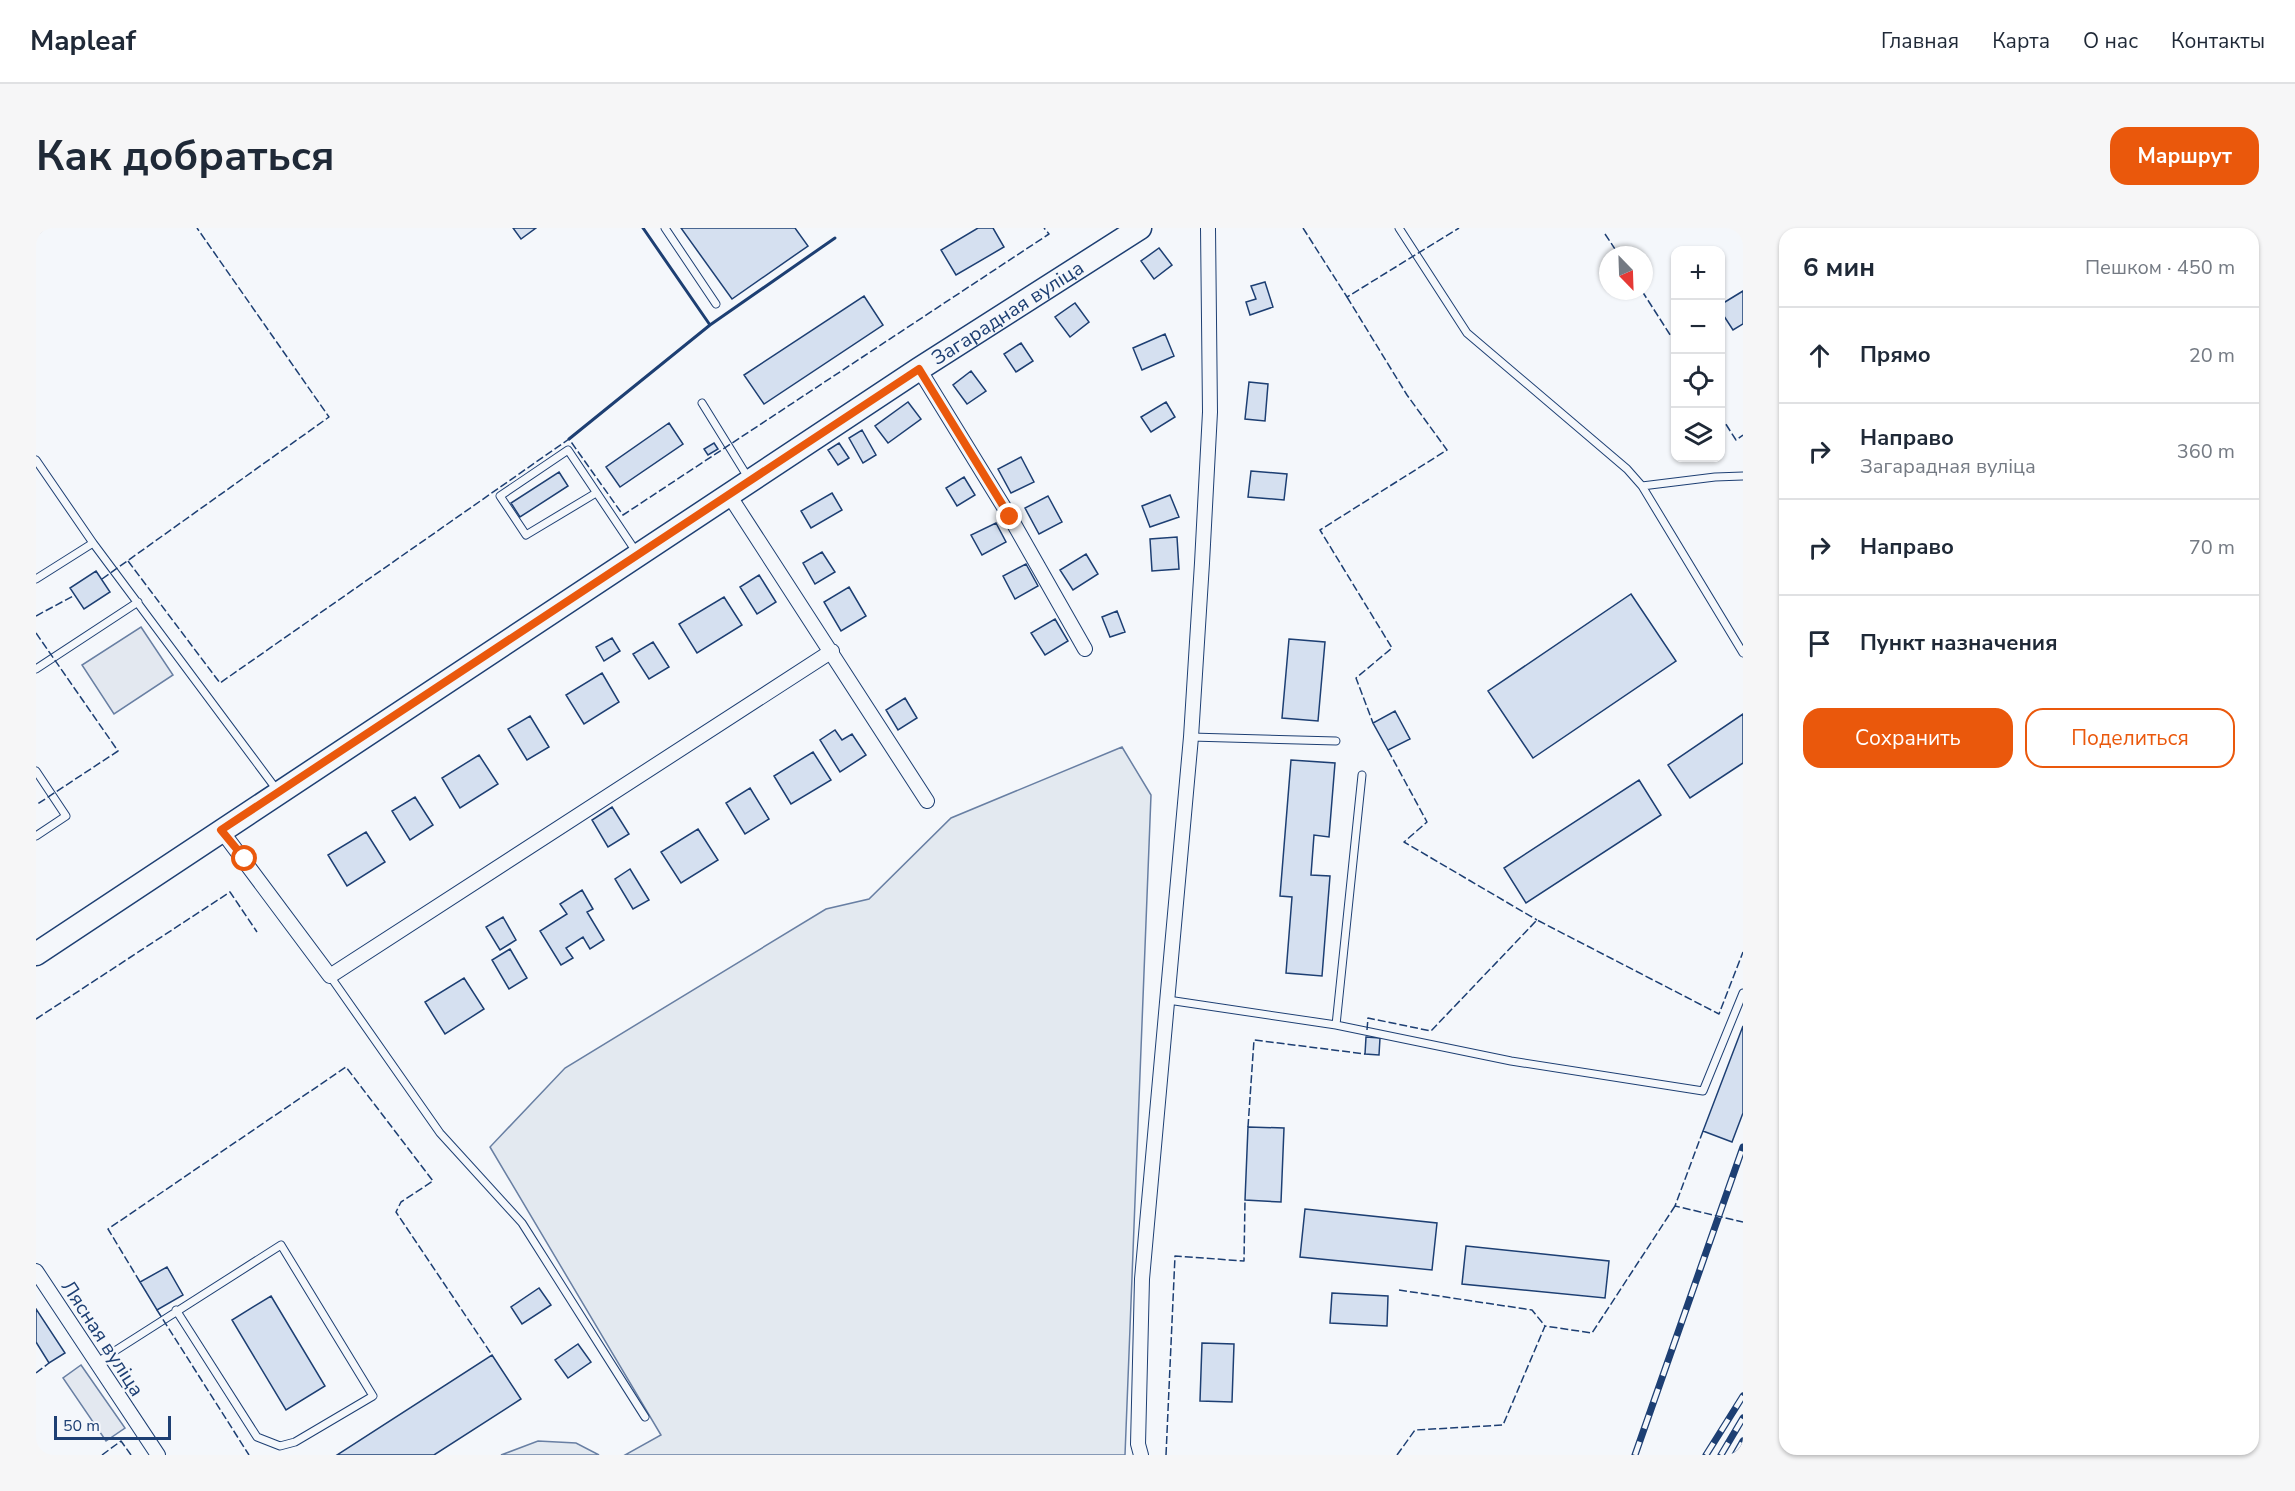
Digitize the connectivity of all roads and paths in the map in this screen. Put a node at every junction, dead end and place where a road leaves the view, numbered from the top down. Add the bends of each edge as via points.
1 (40, 228) edge
2 (665, 228) edge
3 (1140, 228) edge
4 (1208, 228) edge
5 (1399, 228) edge
6 (36, 231) edge
7 (716, 304) dead end
8 (919, 369) junction
9 (702, 403) dead end
10 (36, 460) edge
11 (1743, 476) edge
12 (750, 481) junction
13 (1642, 486) junction
14 (596, 493) junction
15 (729, 495) junction
16 (93, 543) junction
17 (638, 555) junction
18 (36, 579) edge
19 (138, 602) junction
20 (1085, 649) dead end
21 (832, 651) junction
22 (1743, 652) edge
23 (36, 669) edge
24 (1191, 737) junction
25 (1336, 741) dead end
26 (36, 771) edge
27 (1362, 775) dead end
28 (279, 792) junction
29 (927, 801) dead end
30 (221, 830) junction
31 (36, 836) edge
32 (36, 954) edge
33 (330, 976) junction
34 (1743, 993) edge
35 (1168, 1000) junction
36 (1336, 1025) junction
37 (36, 1272) edge
38 (176, 1310) junction
39 (96, 1363) junction
40 (645, 1417) dead end
41 (158, 1455) edge
42 (1141, 1455) edge

1 - 6 lane
2 - 7 lane
3 - 8 main road, Загарадная вуліца
4 - 24 street via 1210,411
5 - 13 lane via 1467,333
8 - 12 main road, Загарадная вуліца
8 - 20 street
9 - 12 lane
10 - 16 lane
11 - 13 lane
12 - 15 main road, Загарадная вуліца
13 - 22 lane
14 - 14 lane via 568,450 500,496 526,535
14 - 17 lane
15 - 17 main road, Загарадная вуліца
15 - 21 street
16 - 18 lane
16 - 19 lane
17 - 28 main road, Загарадная вуліца
19 - 23 lane
19 - 28 lane
21 - 29 street
21 - 33 street
24 - 25 lane
24 - 35 street
26 - 31 lane via 66,816
27 - 36 lane
28 - 30 main road, Загарадная вуліца
30 - 32 main road, Загарадная вуліца
30 - 33 street
33 - 40 lane via 440,1133 522,1223
34 - 36 lane via 1703,1091 1511,1061
35 - 36 lane
35 - 42 street via 1142,1279 1138,1444
37 - 39 street, Лясная вуліца
38 - 38 lane via 257,1437 280,1446 295,1442 374,1396 281,1245
38 - 39 lane
39 - 41 street, Лясная вуліца

